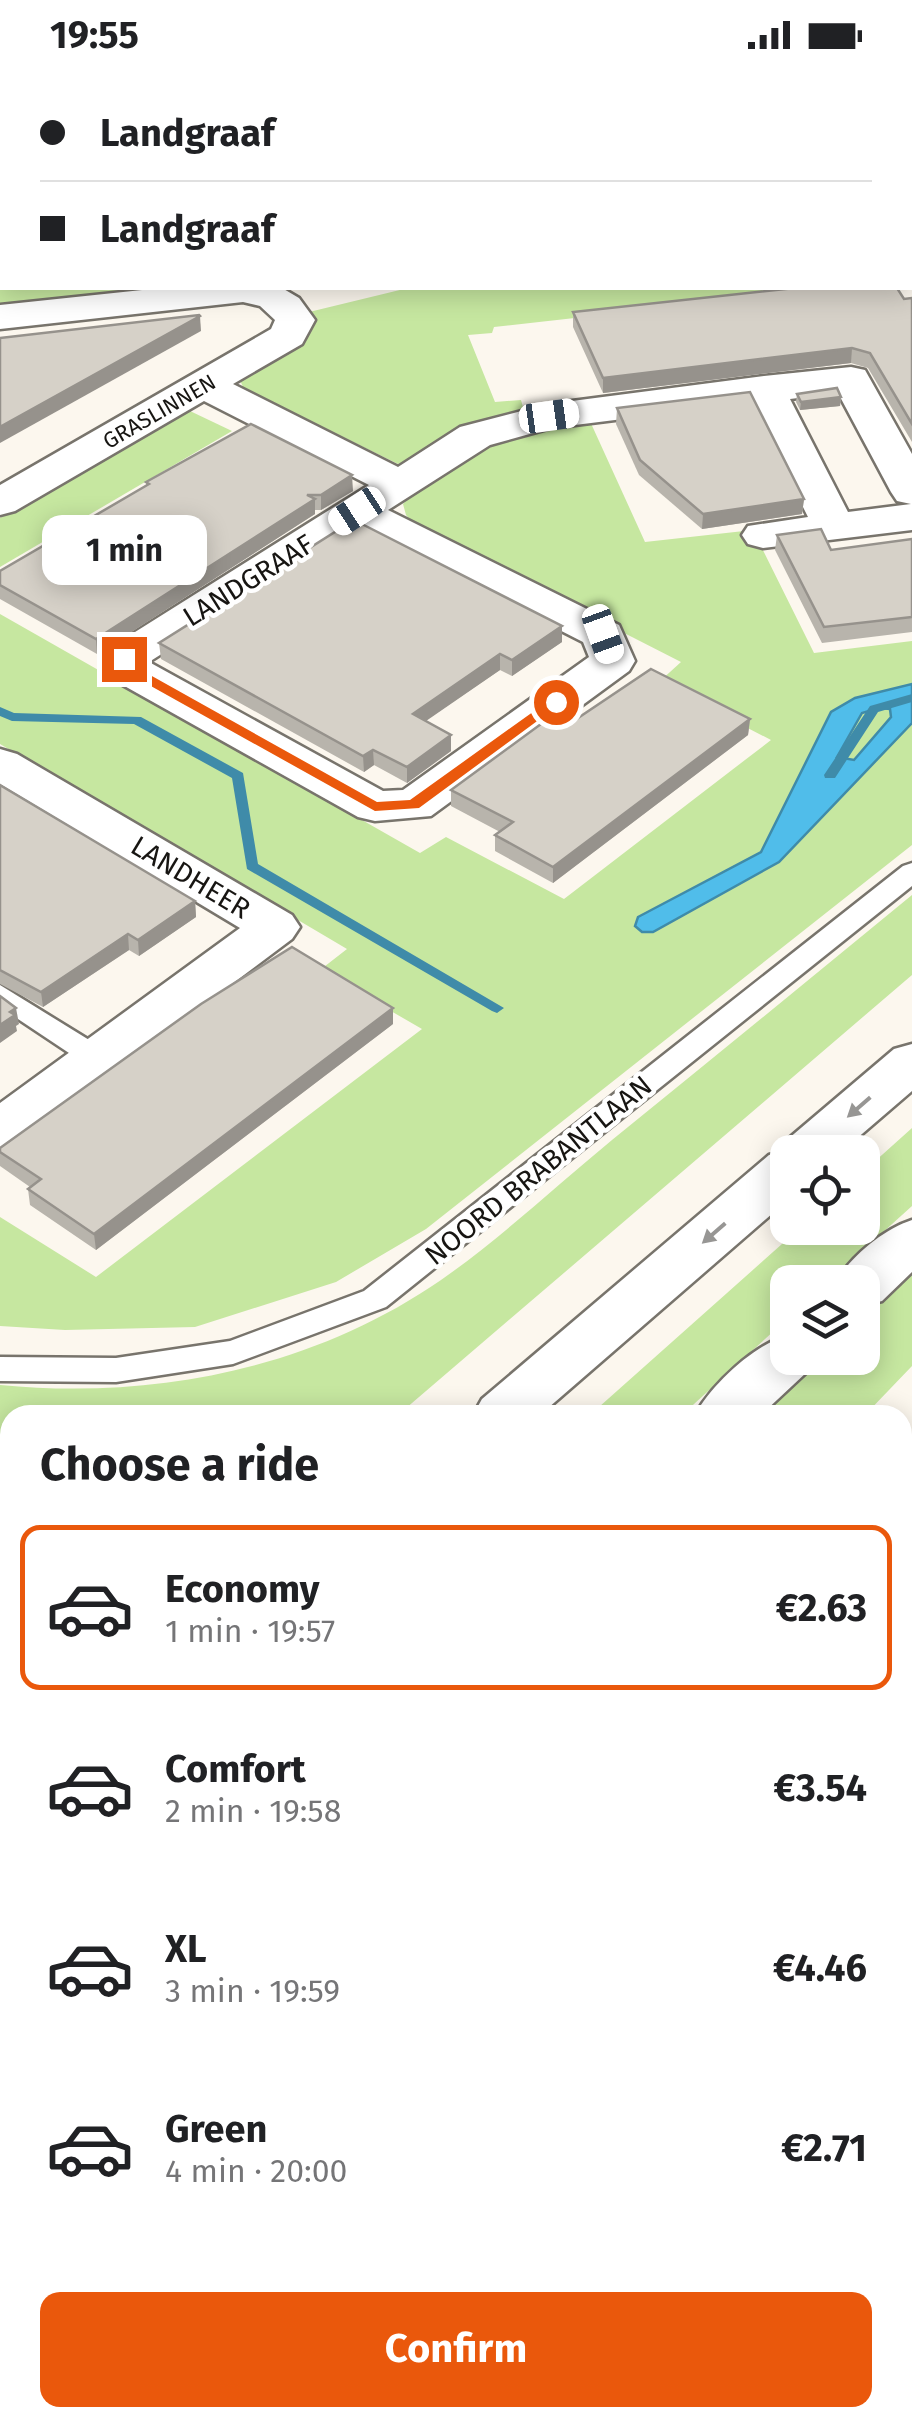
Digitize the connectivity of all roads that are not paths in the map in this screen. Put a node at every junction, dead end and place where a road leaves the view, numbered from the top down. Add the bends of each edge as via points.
1 (0, 317) edge
2 (204, 385) junction
3 (764, 388) junction
4 (400, 484) junction
5 (912, 492) edge
6 (0, 502) edge
7 (357, 511) junction
8 (912, 517) edge
9 (834, 527) junction
10 (763, 535) dead end
11 (6, 777) edge
12 (912, 872) edge
13 (0, 994) edge
14 (97, 1058) junction
15 (912, 1062) edge
16 (0, 1130) edge
17 (826, 1135) edge
18 (770, 1184) edge
19 (912, 1240) edge
20 (880, 1269) edge
21 (0, 1369) edge
22 (770, 1373) edge
23 (514, 1405) edge
24 (735, 1405) edge

1 - 2 street, GRASLINNEN via 243,290 286,304 294,320 288,336
2 - 4 street
2 - 6 street, GRASLINNEN
3 - 4 street, LANDGRAAF via 506,426 475,436
3 - 5 street, LANDGRAAF via 850,378
3 - 9 street
4 - 7 street, LANDGRAAF
7 - 7 street, LANDGRAAF via 603,634 613,661 414,805 375,806 128,668 124,659
8 - 9 street
9 - 10 street
11 - 14 street, LANDHEER via 274,927
12 - 21 lane, NOORD BRABANTLAAN via 375,1299 233,1352 116,1370
13 - 14 lane
14 - 16 street, LANDHEER
15 -> 17 street
18 -> 23 street
19 - 20 street
22 - 24 street

